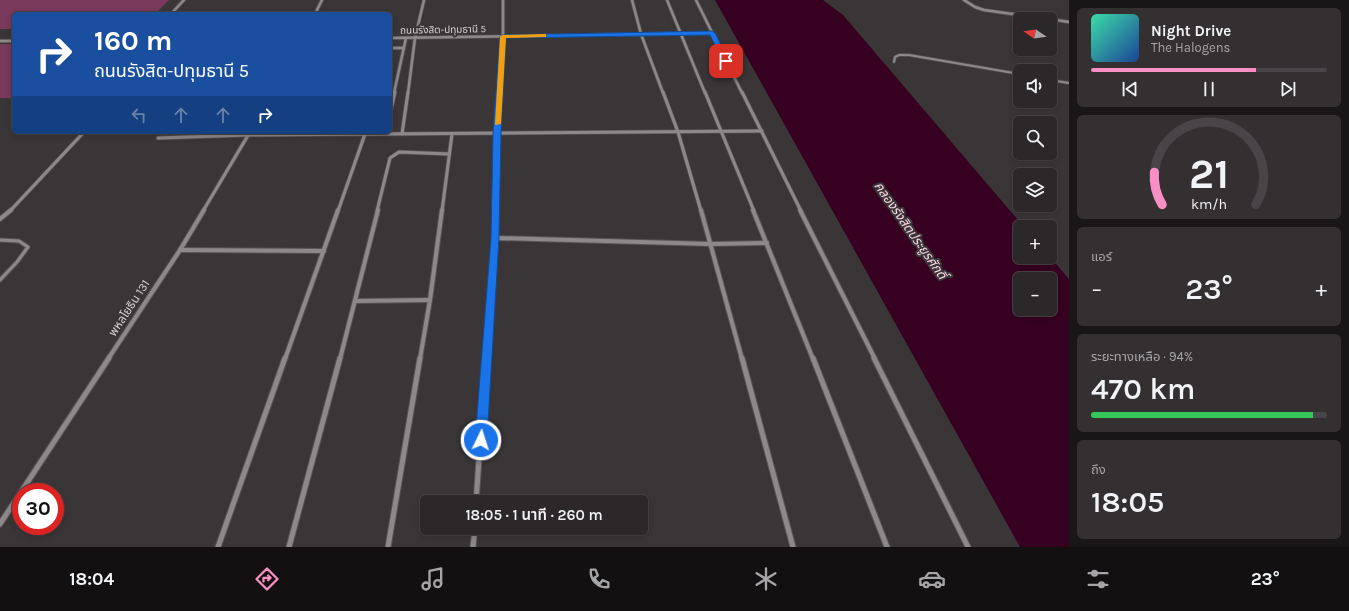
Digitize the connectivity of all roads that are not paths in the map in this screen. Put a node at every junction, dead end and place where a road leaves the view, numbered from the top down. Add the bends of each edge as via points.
1 (184, 0) edge
2 (322, 0) edge
3 (424, 0) edge
4 (503, 0) edge
5 (632, 0) edge
6 (668, 0) edge
7 (696, 0) edge
8 (964, 0) edge
9 (173, 12) edge
10 (316, 12) edge
11 (1013, 14) edge
12 (1057, 20) edge
13 (1069, 22) edge
14 (712, 33) junction
15 (641, 34) junction
16 (682, 34) junction
17 (503, 36) junction
18 (392, 38) edge
19 (406, 38) junction
20 (416, 38) junction
21 (0, 41) edge
22 (12, 41) edge
23 (392, 48) edge
24 (404, 48) junction
25 (894, 62) dead end
26 (1013, 73) edge
27 (1057, 81) edge
28 (1069, 83) edge
29 (392, 105) edge
30 (762, 131) junction
31 (678, 132) junction
32 (722, 132) junction
33 (497, 133) junction
34 (82, 134) edge
35 (249, 134) edge
36 (365, 134) junction
37 (402, 134) junction
38 (452, 134) junction
39 (158, 138) dead end
40 (450, 154) junction
41 (0, 219) edge
42 (495, 238) junction
43 (0, 240) edge
44 (767, 243) junction
45 (711, 244) junction
46 (180, 250) junction
47 (324, 251) junction
48 (0, 280) edge
49 (356, 300) junction
50 (430, 300) junction
51 (27, 483) edge
52 (477, 495) edge
53 (12, 506) edge
54 (0, 524) edge
55 (474, 535) edge
56 (218, 547) edge
57 (289, 547) edge
58 (388, 547) edge
59 (473, 547) edge
60 (793, 547) edge
61 (887, 547) edge
62 (968, 547) edge

1 - 9 street
2 - 10 street
3 - 20 street
4 - 17 street
5 - 15 street
6 - 16 street
7 - 14 street
8 - 11 street via 984,10
12 - 13 street
14 - 16 street, ถนนรังสิต-ปทุมธานี 5
14 - 30 street
15 - 16 street, ถนนรังสิต-ปทุมธานี 5
15 - 17 street, ถนนรังสิต-ปทุมธานี 5
15 - 31 street
16 - 32 street
17 - 20 street, ถนนรังสิต-ปทุมธานี 5
17 - 33 street
18 - 19 street, ถนนรังสิต-ปทุมธานี 5
19 - 20 street, ถนนรังสิต-ปทุมธานี 5
19 - 24 street
20 - 37 street
21 - 22 street
23 - 24 street
24 - 29 street
25 - 26 lane via 895,57 909,54
27 - 28 lane
30 - 32 street
30 - 62 street
31 - 32 street
31 - 33 street
31 - 45 street
32 - 44 street
33 - 38 street
33 - 42 street
34 - 41 street
35 - 36 street
35 - 39 street
35 - 46 street, พหลโยธิน 131
36 - 37 street
36 - 47 street
37 - 38 street
38 - 40 street
40 - 49 street via 399,152 390,158
40 - 50 street
42 - 45 street
42 - 52 street
43 - 48 lane via 19,241 28,247
44 - 45 street
44 - 61 street
45 - 60 street
46 - 47 street
46 - 51 street, พหลโยธิน 131
47 - 56 street
49 - 50 street
49 - 57 street
50 - 58 street
53 - 54 street, พหลโยธิน 131
55 - 59 street

